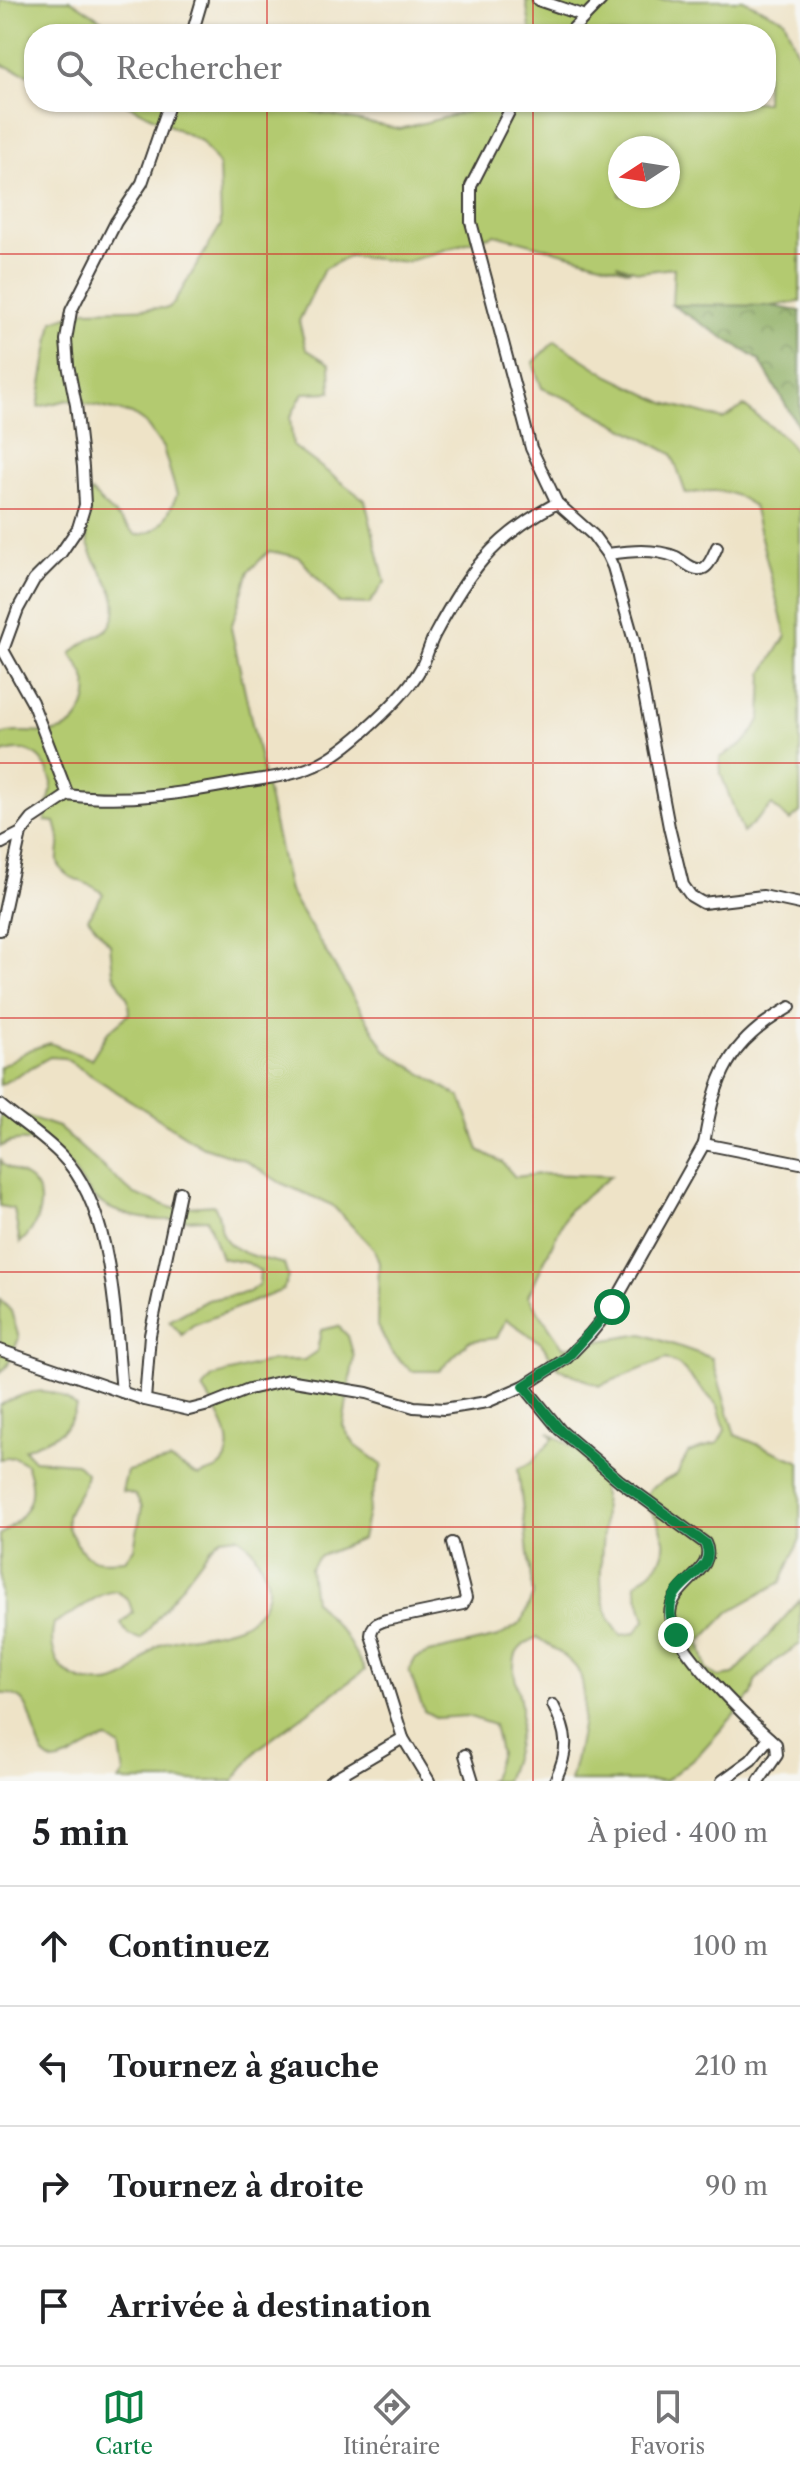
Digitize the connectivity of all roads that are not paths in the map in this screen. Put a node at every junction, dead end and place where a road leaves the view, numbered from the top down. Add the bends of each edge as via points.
1 (202, 0) edge
2 (538, 0) edge
3 (601, 0) edge
4 (585, 16) junction
5 (195, 24) edge
6 (577, 24) edge
7 (167, 112) edge
8 (508, 112) edge
9 (557, 503) junction
10 (717, 547) dead end
11 (607, 554) junction
12 (2, 650) edge
13 (68, 795) junction
14 (21, 833) junction
15 (0, 844) edge
16 (800, 904) edge
17 (0, 930) edge
18 (790, 1007) dead end
19 (0, 1105) edge
20 (704, 1144) junction
21 (800, 1163) edge
22 (180, 1192) dead end
23 (0, 1350) edge
24 (524, 1386) junction
25 (122, 1392) junction
26 (145, 1400) junction
27 (452, 1543) dead end
28 (553, 1705) dead end
29 (403, 1738) junction
30 (769, 1738) junction
31 (465, 1755) dead end
32 (330, 1781) edge
33 (429, 1781) edge
34 (473, 1781) edge
35 (555, 1781) edge
36 (722, 1781) edge
37 (759, 1781) edge

1 - 5 street
2 - 4 street
3 - 4 street
4 - 6 street
7 - 12 street via 142,183 71,311 66,340 85,505 78,528 34,580
8 - 9 street via 471,186 471,222 531,448
9 - 11 street
9 - 13 street via 526,519 492,547 467,580 405,690 364,732 315,766 129,799
10 - 11 street via 701,569 659,551
11 - 16 street via 634,641 683,885 703,903 763,896
12 - 13 street via 32,702
13 - 14 street
14 - 15 street
14 - 17 street
18 - 20 street via 761,1024 720,1072
19 - 25 street via 62,1155 102,1231
20 - 21 street
20 - 24 street via 612,1307 567,1358
22 - 26 street via 150,1335
23 - 25 street
24 - 26 street via 487,1402 444,1409 288,1380 189,1410
24 - 30 street via 560,1430 705,1543 708,1561 672,1599 670,1618 700,1669
25 - 26 street
27 - 29 street via 466,1598 463,1604 386,1620 372,1628
28 - 35 street via 566,1736
29 - 32 street
29 - 33 street
30 - 36 street via 751,1760
30 - 37 street via 777,1755
31 - 34 street

